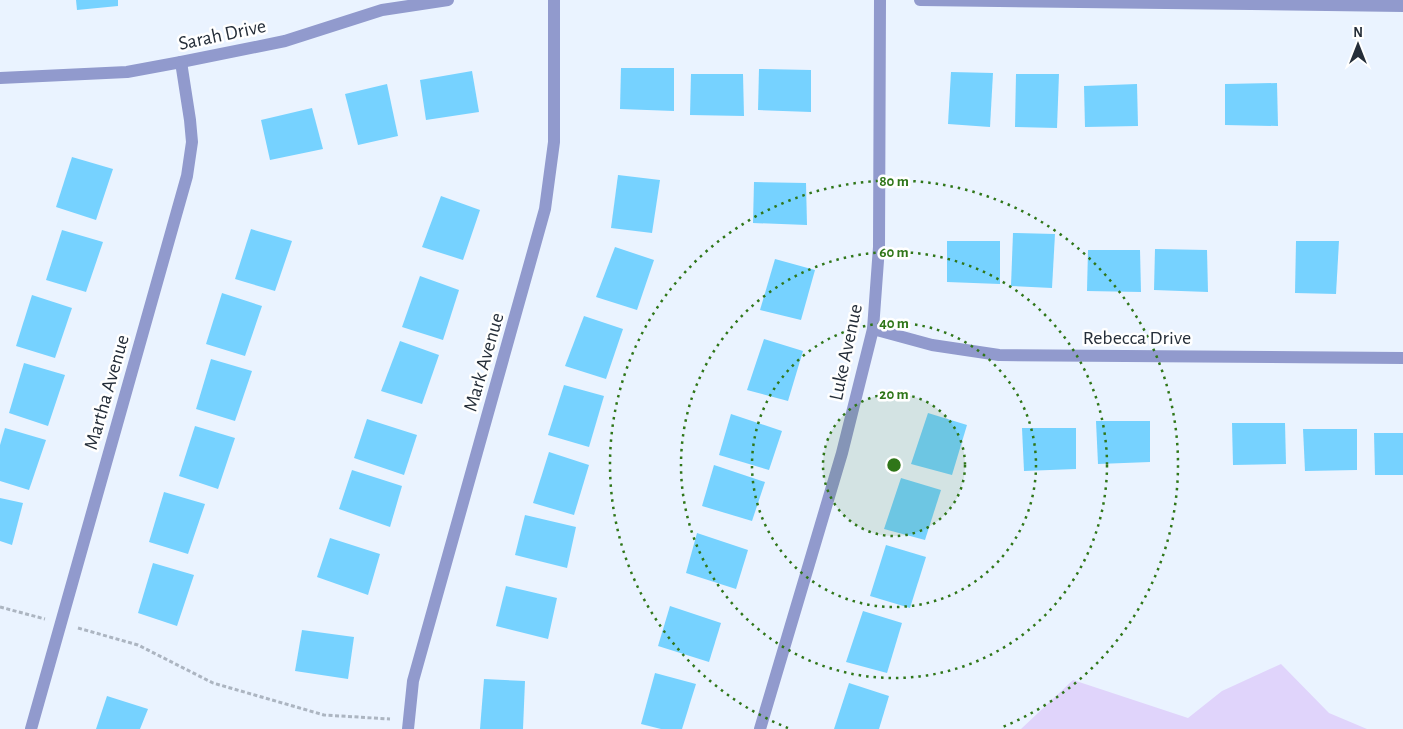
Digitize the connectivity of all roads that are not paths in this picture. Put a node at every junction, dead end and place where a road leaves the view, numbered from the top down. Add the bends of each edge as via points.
1 (448, 0) edge
2 (554, 0) edge
3 (880, 0) edge
4 (920, 0) edge
5 (1403, 6) edge
6 (181, 62) junction
7 (0, 78) edge
8 (873, 329) junction
9 (1403, 358) edge
10 (408, 724) edge
11 (31, 729) edge
12 (760, 729) edge

1 - 6 street, Sarah Drive via 382,10 286,40
2 - 10 street, Mark Avenue via 554,142 545,209 413,681
3 - 8 street, Luke Avenue via 879,246
4 - 5 street
6 - 7 street, Sarah Drive via 126,72
6 - 11 street, Martha Avenue via 192,142 187,176
8 - 9 street, Rebecca Drive via 932,345 999,355
8 - 12 street, Luke Avenue via 842,453

